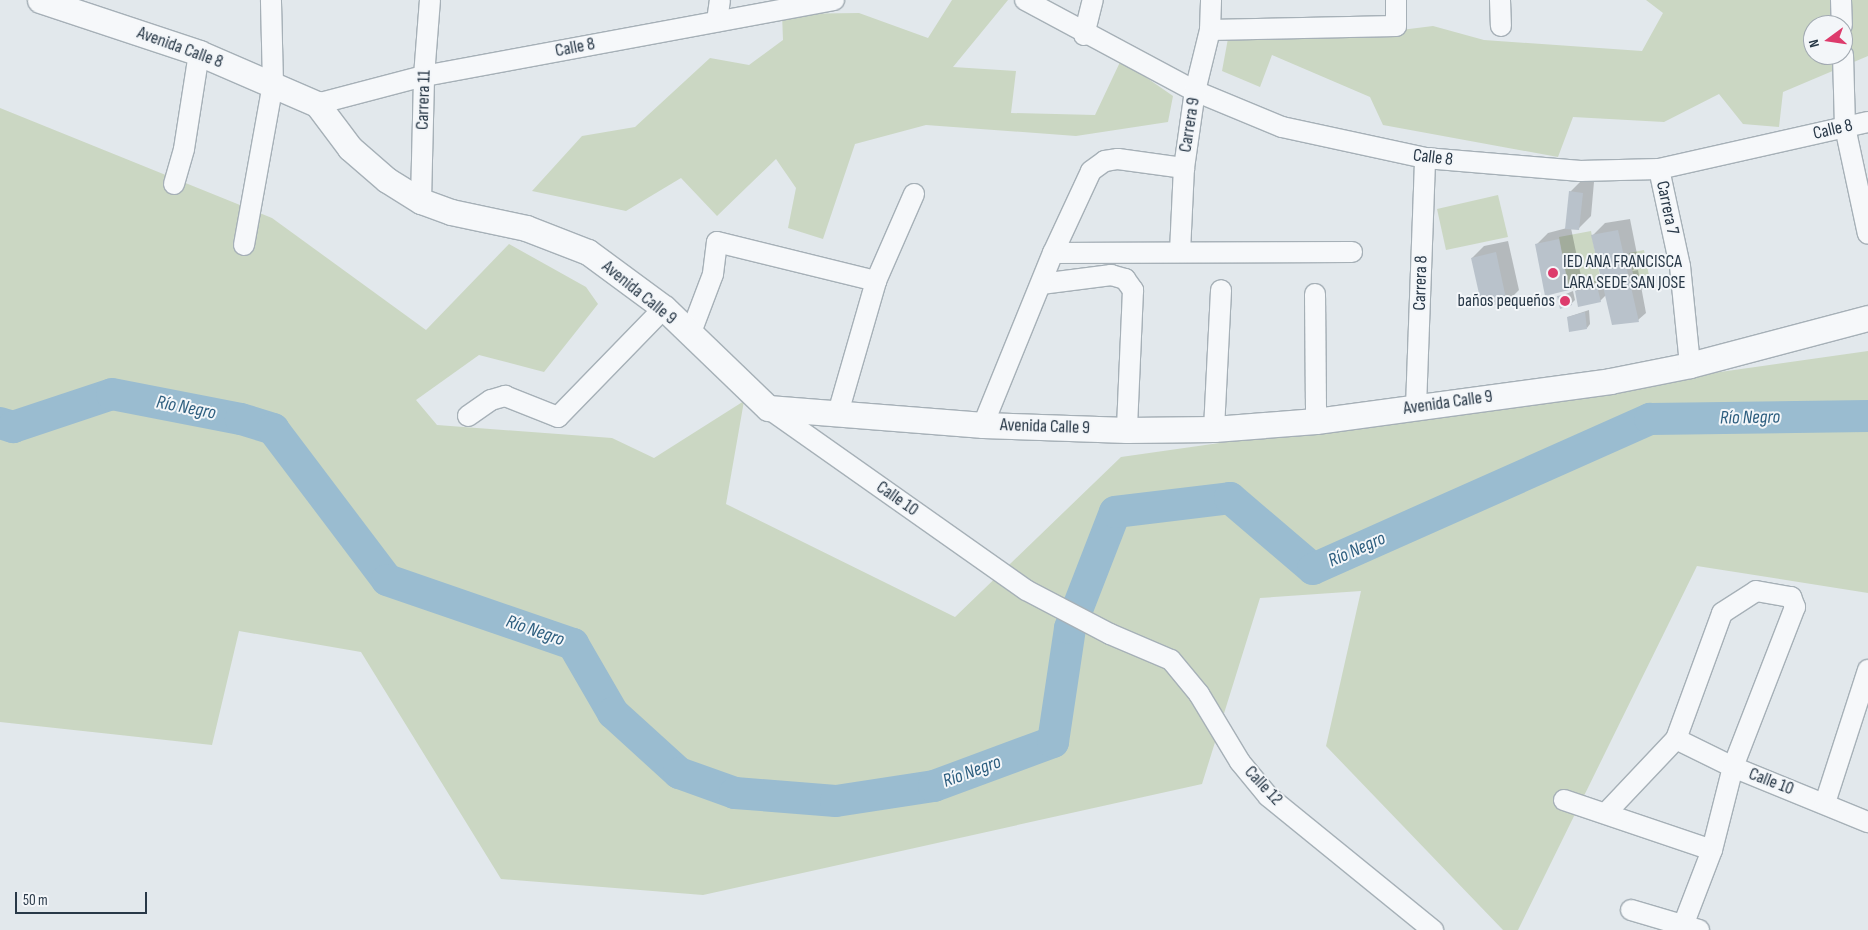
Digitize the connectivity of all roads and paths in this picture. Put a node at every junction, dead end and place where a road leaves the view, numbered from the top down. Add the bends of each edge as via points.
1 (40, 0) edge
2 (271, 0) edge
3 (430, 0) edge
4 (720, 0) edge
5 (834, 0) edge
6 (1025, 0) edge
7 (1093, 0) edge
8 (1212, 0) edge
9 (1396, 0) edge
10 (1500, 0) edge
11 (1841, 0) edge
12 (82, 7) edge
13 (1842, 15) edge
14 (717, 21) junction
15 (1501, 26) dead end
16 (1210, 30) junction
17 (1084, 34) junction
18 (199, 53) junction
19 (1843, 65) edge
20 (424, 76) junction
21 (273, 84) junction
22 (1195, 92) junction
23 (317, 104) junction
24 (1868, 122) edge
25 (1845, 127) junction
26 (1425, 158) junction
27 (1184, 168) junction
28 (1659, 169) junction
29 (174, 184) dead end
30 (914, 194) dead end
31 (421, 200) junction
32 (1868, 234) edge
33 (244, 245) dead end
34 (1180, 252) junction
35 (1352, 252) dead end
36 (1053, 253) junction
37 (876, 281) junction
38 (1041, 284) junction
39 (1221, 290) dead end
40 (1314, 294) dead end
41 (664, 308) junction
42 (1868, 318) edge
43 (690, 335) junction
44 (1690, 366) junction
45 (1416, 407) junction
46 (768, 408) junction
47 (838, 413) junction
48 (468, 416) dead end
49 (1316, 421) junction
50 (983, 425) junction
51 (1214, 429) junction
52 (1127, 430) junction
53 (1110, 634) joint
54 (1868, 670) edge
55 (1676, 739) junction
56 (1733, 767) junction
57 (1564, 800) dead end
58 (1825, 803) junction
59 (1606, 813) junction
60 (1868, 822) edge
61 (1712, 850) junction
62 (1631, 910) dead end
63 (1691, 927) edge
64 (1433, 930) edge

1 - 12 street, Avenida Calle 8
2 - 21 street
3 - 20 street, Carrera 11
4 - 14 street
5 - 14 street, Calle 8
6 - 17 street, Calle 8
7 - 17 street
8 - 16 street, Carrera 9
9 - 16 street via 1396,26
10 - 15 street
11 - 13 street
12 - 18 street, Avenida Calle 8
14 - 20 street, Calle 8
16 - 22 street, Carrera 9
17 - 22 street, Calle 8
18 - 21 street, Avenida Calle 8
18 - 29 street via 184,149
19 - 25 street
20 - 23 street, Calle 8
20 - 31 street, Carrera 11
21 - 23 street, Avenida Calle 8
21 - 33 street
22 - 26 street, Calle 8 via 1282,127
22 - 27 street, Carrera 9
23 - 31 street, Avenida Calle 9 via 350,148 387,180
24 - 25 street, Calle 8
25 - 28 street, Calle 8
25 - 32 street
26 - 28 street, Calle 8 via 1580,171
26 - 45 street, Carrera 8
27 - 34 street, Carrera 9
27 - 36 street via 1118,159 1105,161 1091,171
28 - 44 street, Carrera 7 via 1680,266
30 - 37 street
31 - 41 street, Avenida Calle 9 via 451,212 526,228 566,242 588,252
34 - 35 street
34 - 36 street
36 - 38 street
37 - 43 street via 717,242 713,274
37 - 47 street
38 - 50 street
38 - 52 street via 1111,275 1125,279 1133,290
39 - 51 street
40 - 49 street
41 - 43 street, Avenida Calle 9
41 - 48 street via 558,417 505,396 491,400
42 - 44 street, Avenida Calle 9
43 - 46 street, Avenida Calle 9
44 - 45 street, Avenida Calle 9 via 1610,381
45 - 49 street, Avenida Calle 9
46 - 47 street, Avenida Calle 9
46 - 53 street, Calle 10 via 1026,590
47 - 50 street, Avenida Calle 9
49 - 51 street, Avenida Calle 9
50 - 52 street, Avenida Calle 9
51 - 52 street, Avenida Calle 9
53 - 64 street, Calle 12 via 1171,660 1199,694 1240,762 1268,796
54 - 58 street
55 - 56 street, Calle 10
55 - 56 street via 1722,613 1756,591 1791,597 1795,607
55 - 59 street
56 - 58 street, Calle 10
56 - 61 street
57 - 59 street
58 - 60 street, Calle 10
59 - 61 street
61 - 63 street
62 - 63 street

